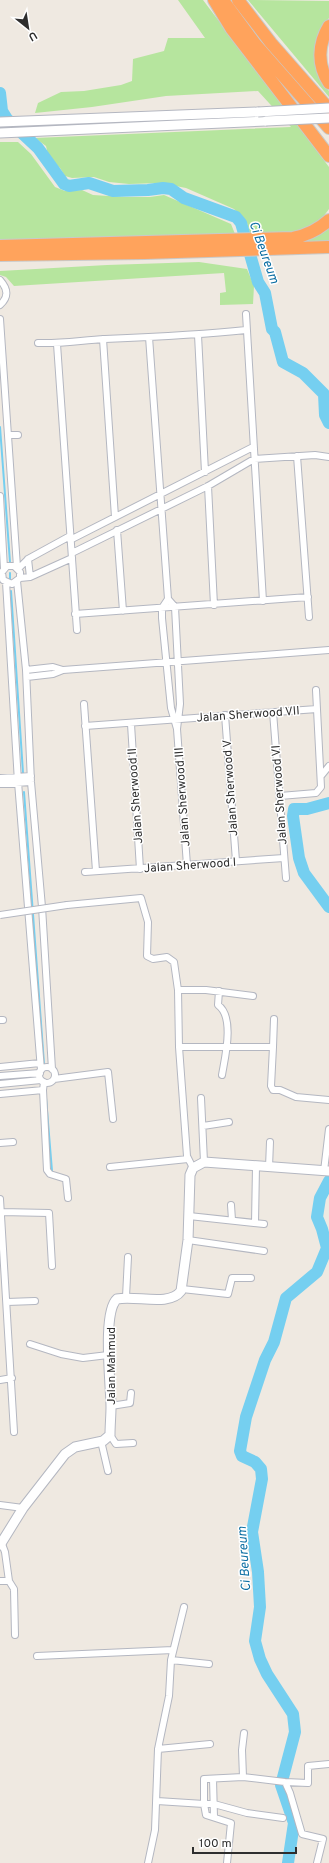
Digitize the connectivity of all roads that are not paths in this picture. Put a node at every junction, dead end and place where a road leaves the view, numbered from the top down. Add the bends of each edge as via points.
1 (214, 0) edge
2 (222, 0) edge
3 (238, 0) edge
4 (329, 26) edge
5 (329, 83) edge
6 (329, 109) edge
7 (329, 118) edge
8 (0, 122) edge
9 (329, 128) edge
10 (1, 133) edge
11 (329, 156) edge
12 (329, 220) edge
13 (269, 244) junction
14 (231, 245) junction
15 (0, 246) edge
16 (329, 247) edge
17 (0, 255) edge
18 (0, 280) edge
19 (0, 305) edge
20 (246, 314) dead end
21 (0, 319) edge
22 (246, 330) junction
23 (198, 335) junction
24 (149, 337) junction
25 (103, 339) junction
26 (38, 343) dead end
27 (57, 344) junction
28 (18, 435) dead end
29 (8, 436) junction
30 (253, 447) junction
31 (297, 456) junction
32 (329, 457) edge
33 (254, 459) junction
34 (205, 472) junction
35 (208, 486) junction
36 (160, 495) junction
37 (0, 496) edge
38 (161, 508) junction
39 (115, 517) junction
40 (117, 530) junction
41 (70, 538) junction
42 (72, 555) junction
43 (28, 559) junction
44 (18, 568) junction
45 (2, 573) edge
46 (30, 577) junction
47 (19, 580) junction
48 (6, 582) junction
49 (308, 597) junction
50 (168, 600) junction
51 (263, 601) junction
52 (214, 605) junction
53 (174, 607) junction
54 (162, 608) junction
55 (123, 611) junction
56 (75, 614) junction
57 (309, 617) dead end
58 (77, 630) dead end
59 (329, 650) edge
60 (178, 660) junction
61 (166, 661) junction
62 (27, 673) junction
63 (316, 690) dead end
64 (84, 704) dead end
65 (317, 709) junction
66 (273, 712) junction
67 (225, 715) junction
68 (177, 719) junction
69 (131, 724) junction
70 (85, 726) junction
71 (329, 766) edge
72 (321, 776) junction
73 (0, 778) edge
74 (31, 779) junction
75 (18, 780) junction
76 (0, 784) edge
77 (280, 796) junction
78 (284, 858) junction
79 (236, 861) junction
80 (187, 865) junction
81 (140, 868) junction
82 (96, 871) junction
83 (85, 872) dead end
84 (286, 878) dead end
85 (40, 897) junction
86 (29, 898) junction
87 (0, 915) edge
88 (178, 990) junction
89 (219, 991) junction
90 (253, 996) dead end
91 (274, 1019) dead end
92 (273, 1047) junction
93 (180, 1048) junction
94 (227, 1048) junction
95 (40, 1063) junction
96 (0, 1067) edge
97 (52, 1069) junction
98 (40, 1071) junction
99 (222, 1075) dead end
100 (0, 1076) edge
101 (54, 1079) junction
102 (42, 1081) junction
103 (0, 1084) edge
104 (43, 1090) junction
105 (0, 1094) edge
106 (201, 1098) dead end
107 (329, 1100) edge
108 (113, 1119) dead end
109 (229, 1122) dead end
110 (203, 1126) junction
111 (329, 1129) edge
112 (13, 1142) dead end
113 (270, 1142) dead end
114 (0, 1143) edge
115 (188, 1159) junction
116 (204, 1162) junction
117 (256, 1166) junction
118 (110, 1167) dead end
119 (269, 1167) junction
120 (193, 1168) junction
121 (326, 1171) edge
122 (68, 1198) dead end
123 (0, 1199) edge
124 (231, 1205) dead end
125 (1, 1212) junction
126 (189, 1216) junction
127 (232, 1220) junction
128 (255, 1223) junction
129 (264, 1224) dead end
130 (188, 1240) junction
131 (264, 1251) dead end
132 (128, 1257) dead end
133 (52, 1266) dead end
134 (251, 1278) dead end
135 (182, 1289) junction
136 (126, 1297) junction
137 (35, 1301) dead end
138 (7, 1302) junction
139 (30, 1344) dead end
140 (108, 1355) junction
141 (12, 1378) junction
142 (0, 1380) edge
143 (131, 1393) dead end
144 (111, 1406) junction
145 (14, 1432) dead end
146 (110, 1434) junction
147 (101, 1441) junction
148 (133, 1443) dead end
149 (108, 1471) dead end
150 (0, 1505) edge
151 (23, 1508) junction
152 (1, 1545) edge
153 (0, 1581) edge
154 (9, 1581) junction
155 (184, 1607) dead end
156 (15, 1635) dead end
157 (174, 1650) junction
158 (37, 1656) dead end
159 (171, 1660) junction
160 (209, 1664) dead end
161 (244, 1733) dead end
162 (210, 1744) dead end
163 (158, 1749) junction
164 (329, 1764) edge
165 (243, 1777) junction
166 (213, 1779) junction
167 (284, 1782) junction
168 (157, 1801) junction
169 (204, 1804) junction
170 (214, 1804) junction
171 (214, 1817) junction
172 (283, 1818) dead end
173 (148, 1863) edge
174 (227, 1863) edge
175 (316, 1863) edge

1 - 11 highway via 231,28
2 - 9 highway via 261,51
3 - 6 highway via 271,43
4 - 5 highway via 320,50 321,65
6 - 8 main road, bridge
7 - 10 main road, bridge
12 - 13 highway via 306,236
13 - 14 highway
13 - 16 highway
14 - 15 highway via 101,242
14 - 17 highway via 86,255
18 - 19 street via 6,286 7,293 5,301
20 - 22 street
21 - 29 street
22 - 23 street
22 - 30 street
23 - 24 street
23 - 34 street
24 - 25 street
24 - 36 street
25 - 27 street
25 - 39 street
26 - 27 street
27 - 41 street
28 - 29 street
29 - 44 street
30 - 33 street
30 - 34 street
31 - 32 street
31 - 33 street
31 - 49 street
33 - 35 street
33 - 51 street
34 - 36 street
35 - 38 street
35 - 52 street
36 - 38 street
36 - 39 street
37 - 45 street
38 - 40 street
38 - 50 street
39 - 41 street
40 - 42 street
40 - 55 street
41 - 42 street
41 - 43 street
42 - 46 street
42 - 56 street
43 - 44 street
43 - 46 street
44 - 45 street via 10,565
44 - 47 street
45 - 48 street
46 - 47 street
47 - 48 street via 12,584
47 - 62 street
48 - 75 street
49 - 51 street
49 - 57 street
50 - 53 street
50 - 54 street
51 - 52 street
52 - 53 street
53 - 54 street
53 - 60 street
54 - 55 street
54 - 61 street
55 - 56 street
56 - 58 street
59 - 60 street
60 - 61 street
60 - 68 street
61 - 62 street via 63,670 53,667
61 - 68 street
62 - 74 street
63 - 65 street, Jalan Sherwood VII
64 - 70 street
65 - 66 street, Jalan Sherwood VII
65 - 72 street, Jalan Sherwood VII
66 - 67 street, Jalan Sherwood VII
66 - 77 street, Jalan Sherwood VI
67 - 68 street, Jalan Sherwood VII
67 - 79 street, Jalan Sherwood V
68 - 69 street
68 - 80 street, Jalan Sherwood III
69 - 70 street
69 - 81 street, Jalan Sherwood II
70 - 82 street
71 - 72 street
72 - 77 street, Jalan Sherwood VII via 321,787 316,793
73 - 75 street
74 - 75 street
74 - 85 street
75 - 76 street
75 - 86 street
77 - 78 street, Jalan Sherwood VI
78 - 79 street, Jalan Sherwood I
78 - 84 street, Jalan Sherwood VI
79 - 80 street, Jalan Sherwood I
80 - 81 street, Jalan Sherwood I
81 - 82 street, Jalan Sherwood I
82 - 83 street, Jalan Sherwood I
85 - 86 street
85 - 97 street
86 - 95 street
87 - 88 street, bridge via 140,898 148,922 147,956 152,959 165,956 171,958 174,962
88 - 89 street
88 - 93 street
89 - 90 street
89 - 94 street via 218,1005 227,1016
91 - 92 street
92 - 94 street
92 - 107 street via 273,1090 280,1090 296,1098
93 - 94 street
93 - 115 street
94 - 99 street
95 - 96 street
95 - 98 street
97 - 98 street
97 - 101 street
98 - 100 street
98 - 102 street
101 - 102 street via 49,1082
101 - 108 street via 108,1072
102 - 103 street
102 - 104 street
104 - 105 street
104 - 122 street via 47,1170 50,1174 66,1179
106 - 110 street
109 - 110 street
110 - 116 street
111 - 121 street
112 - 114 street
113 - 119 street
115 - 118 street
115 - 120 street
116 - 117 main road
116 - 120 main road
117 - 119 main road
117 - 128 street
119 - 121 main road
120 - 126 main road via 190,1175
123 - 125 street
124 - 127 street
125 - 133 street via 49,1212
125 - 138 street
126 - 127 street
126 - 130 main road
127 - 128 street
128 - 129 street
130 - 131 street
130 - 135 main road
132 - 136 street
134 - 135 street via 232,1278 228,1294
135 - 136 main road via 176,1296 168,1299
136 - 140 main road, Jalan Mahmud via 117,1299 112,1306
137 - 138 street
138 - 141 street
139 - 140 street via 83,1358
140 - 144 main road, Jalan Mahmud
141 - 142 street
141 - 145 street
143 - 144 street via 130,1403
144 - 146 main road, Jalan Mahmud
146 - 147 main road via 106,1440
146 - 148 street via 116,1444
147 - 149 street
147 - 151 main road via 75,1447 65,1454
150 - 151 street
151 - 152 main road
152 - 154 street via 5,1552
153 - 154 street
154 - 156 street via 14,1589
155 - 157 street
157 - 158 street
157 - 159 street
159 - 160 street
159 - 163 street via 169,1696
161 - 165 street
162 - 163 street
163 - 168 street
164 - 167 street via 308,1766 308,1783
165 - 166 street
165 - 167 street
166 - 169 street via 204,1779
166 - 170 street
167 - 175 street via 290,1793 302,1834 323,1839
168 - 169 street
168 - 173 street via 154,1843
169 - 170 street
169 - 171 street via 206,1815
170 - 171 street
170 - 172 street via 247,1813
171 - 174 street via 231,1823

